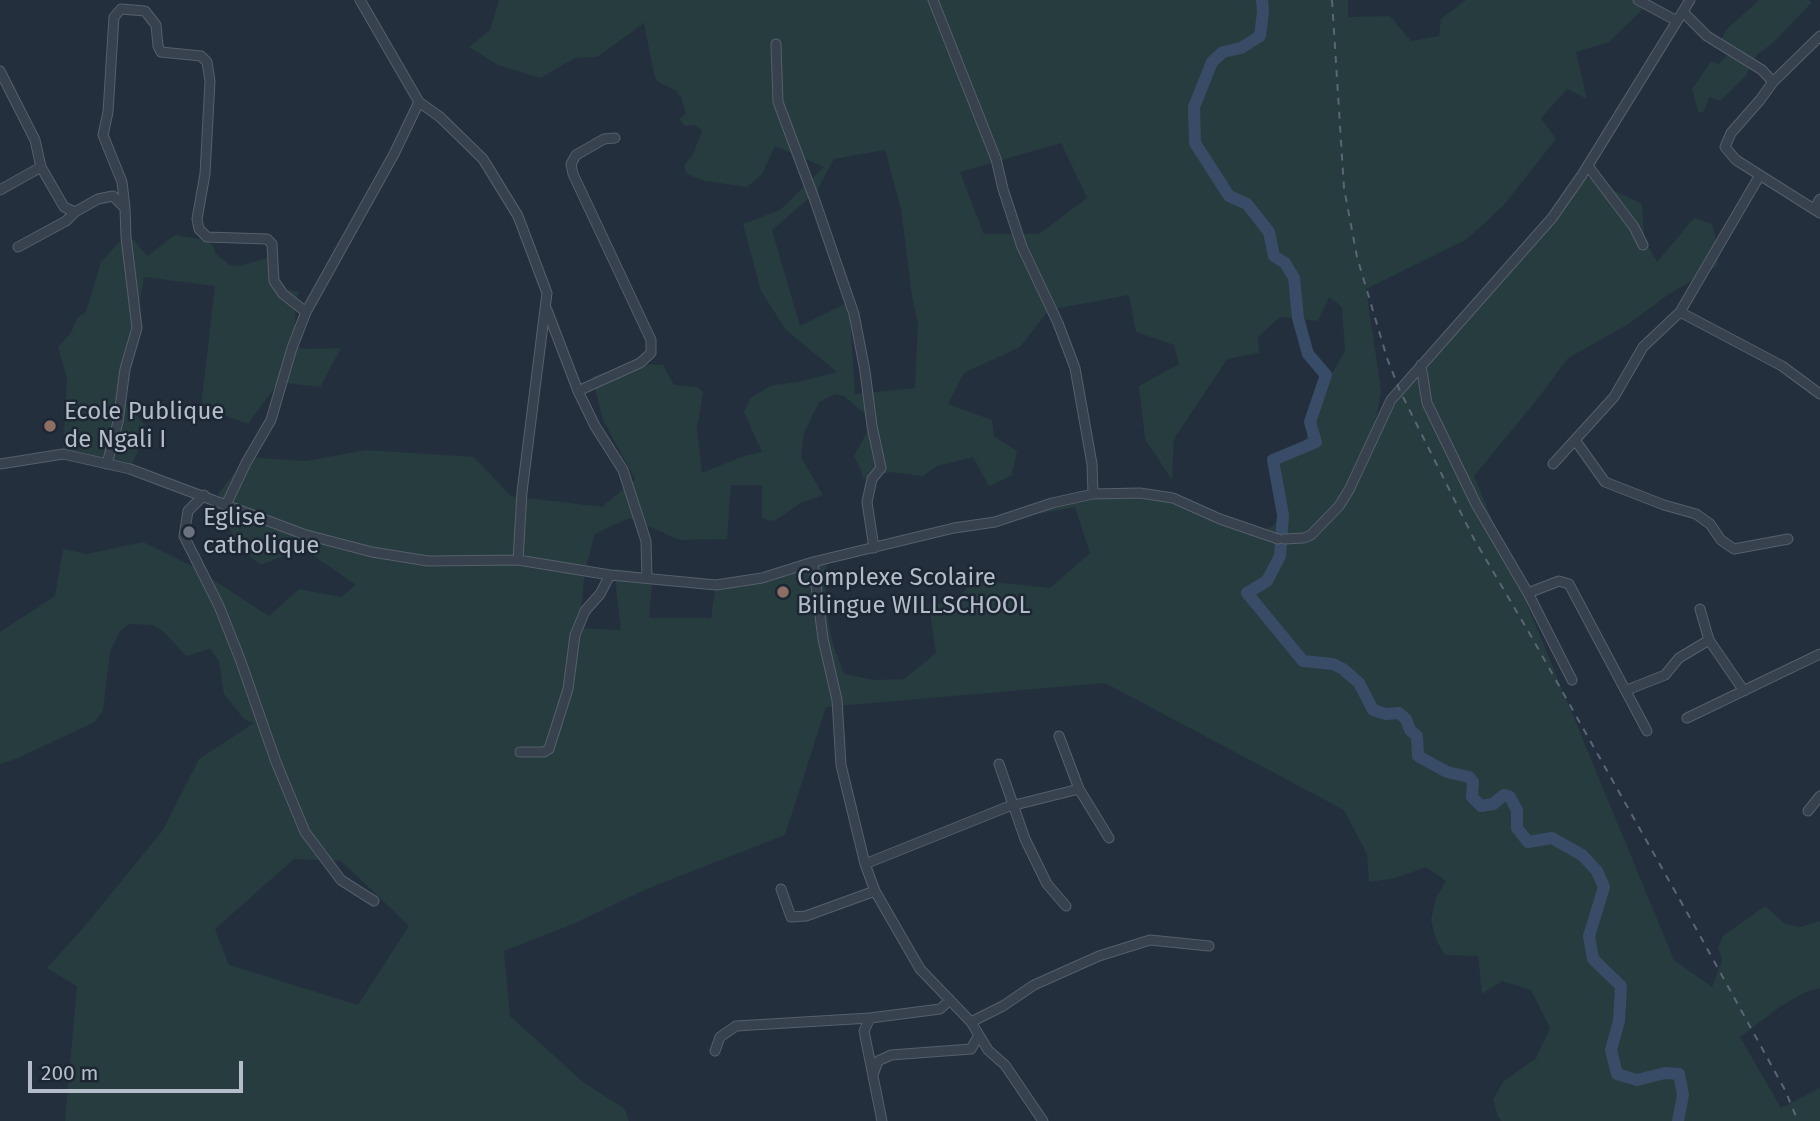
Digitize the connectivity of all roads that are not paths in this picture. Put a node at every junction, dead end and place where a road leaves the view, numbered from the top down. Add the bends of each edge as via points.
1 (360, 0) edge
2 (933, 0) edge
3 (1638, 0) edge
4 (1690, 0) edge
5 (1683, 12) junction
6 (1677, 21) junction
7 (1820, 36) edge
8 (776, 44) dead end
9 (0, 71) edge
10 (1773, 82) junction
11 (419, 102) junction
12 (615, 138) dead end
13 (1588, 166) junction
14 (41, 167) junction
15 (1760, 175) junction
16 (0, 190) edge
17 (1820, 199) edge
18 (125, 208) junction
19 (1817, 211) edge
20 (75, 212) junction
21 (1643, 244) dead end
22 (18, 247) dead end
23 (546, 309) junction
24 (306, 312) junction
25 (1680, 312) junction
26 (1421, 365) junction
27 (578, 391) junction
28 (1820, 394) edge
29 (1575, 440) junction
30 (0, 464) edge
31 (107, 464) junction
32 (1553, 464) dead end
33 (1093, 494) junction
34 (204, 495) junction
35 (226, 505) junction
36 (1788, 539) dead end
37 (874, 548) junction
38 (518, 560) junction
39 (813, 562) junction
40 (610, 575) junction
41 (647, 578) junction
42 (1528, 593) junction
43 (1700, 609) dead end
44 (1709, 640) junction
45 (1820, 654) edge
46 (1572, 680) dead end
47 (1627, 690) junction
48 (1744, 691) junction
49 (1687, 718) dead end
50 (1647, 730) dead end
51 (1059, 736) dead end
52 (520, 751) dead end
53 (999, 764) dead end
54 (1079, 789) junction
55 (1820, 796) edge
56 (1013, 805) junction
57 (1808, 811) dead end
58 (1109, 838) dead end
59 (865, 864) junction
60 (780, 888) dead end
61 (875, 891) junction
62 (374, 901) dead end
63 (1066, 906) dead end
64 (1209, 946) dead end
65 (949, 1000) junction
66 (870, 1018) junction
67 (971, 1022) junction
68 (979, 1035) junction
69 (715, 1051) dead end
70 (874, 1072) junction
71 (882, 1121) edge
72 (1043, 1121) edge

1 - 11 street
2 - 33 street via 996,159 1021,247 1075,368
3 - 6 street
4 - 5 street
5 - 6 street
5 - 10 street via 1707,36 1745,58
6 - 13 street
7 - 10 street
8 - 37 street via 778,102 854,314 881,468 872,479 867,502
9 - 14 street via 35,140
10 - 15 street via 1731,133 1725,148
11 - 23 street via 483,159 518,216 547,293
11 - 24 street
12 - 27 street via 576,155 571,164 651,340 651,353 640,363
13 - 21 street
13 - 26 street via 1552,218
14 - 16 street
14 - 20 street via 64,207
15 - 19 street
15 - 25 street
17 - 19 street
18 - 20 street via 113,196
18 - 24 street via 122,182 103,135 114,17 121,9 145,12 156,25 161,52 201,56 207,62 210,81 199,229 207,237 267,239 272,244 274,281 282,294
18 - 31 street via 137,328
20 - 22 street
23 - 27 street
23 - 38 street via 522,492
24 - 35 street via 271,420
25 - 28 street via 1782,366
25 - 29 street via 1643,346 1614,397
26 - 33 street via 1391,400 1339,506 1304,538 1281,539 1173,498
26 - 42 street via 1427,403 1476,503
27 - 41 street via 622,470 646,541
29 - 32 street
29 - 36 street via 1605,482 1696,514 1734,549
30 - 31 street via 63,454
31 - 34 street
33 - 37 street via 995,522
34 - 35 street
34 - 62 street via 188,511 184,536 219,606 305,832 341,880
35 - 38 street via 303,534 372,552 428,561
37 - 39 street
38 - 40 street
39 - 41 street via 762,578 716,585
39 - 59 street via 837,700 841,765
40 - 41 street
40 - 52 street via 575,635 568,689 549,749
42 - 46 street
42 - 47 street via 1559,581 1569,584
43 - 44 street
44 - 47 street via 1679,658 1665,675
44 - 48 street
45 - 48 street
47 - 50 street
48 - 49 street
51 - 54 street
53 - 56 street
54 - 56 street
54 - 58 street
55 - 57 street
56 - 59 street
56 - 63 street via 1047,884
59 - 61 street
60 - 61 street via 791,917
61 - 65 street via 920,970
64 - 67 street via 1150,940 1099,956 1034,985
65 - 66 street via 940,1009
65 - 67 street
66 - 69 street via 736,1026 720,1037
66 - 70 street via 864,1031
67 - 68 street
68 - 70 street via 971,1049 891,1055 878,1061
68 - 72 street
70 - 71 street

